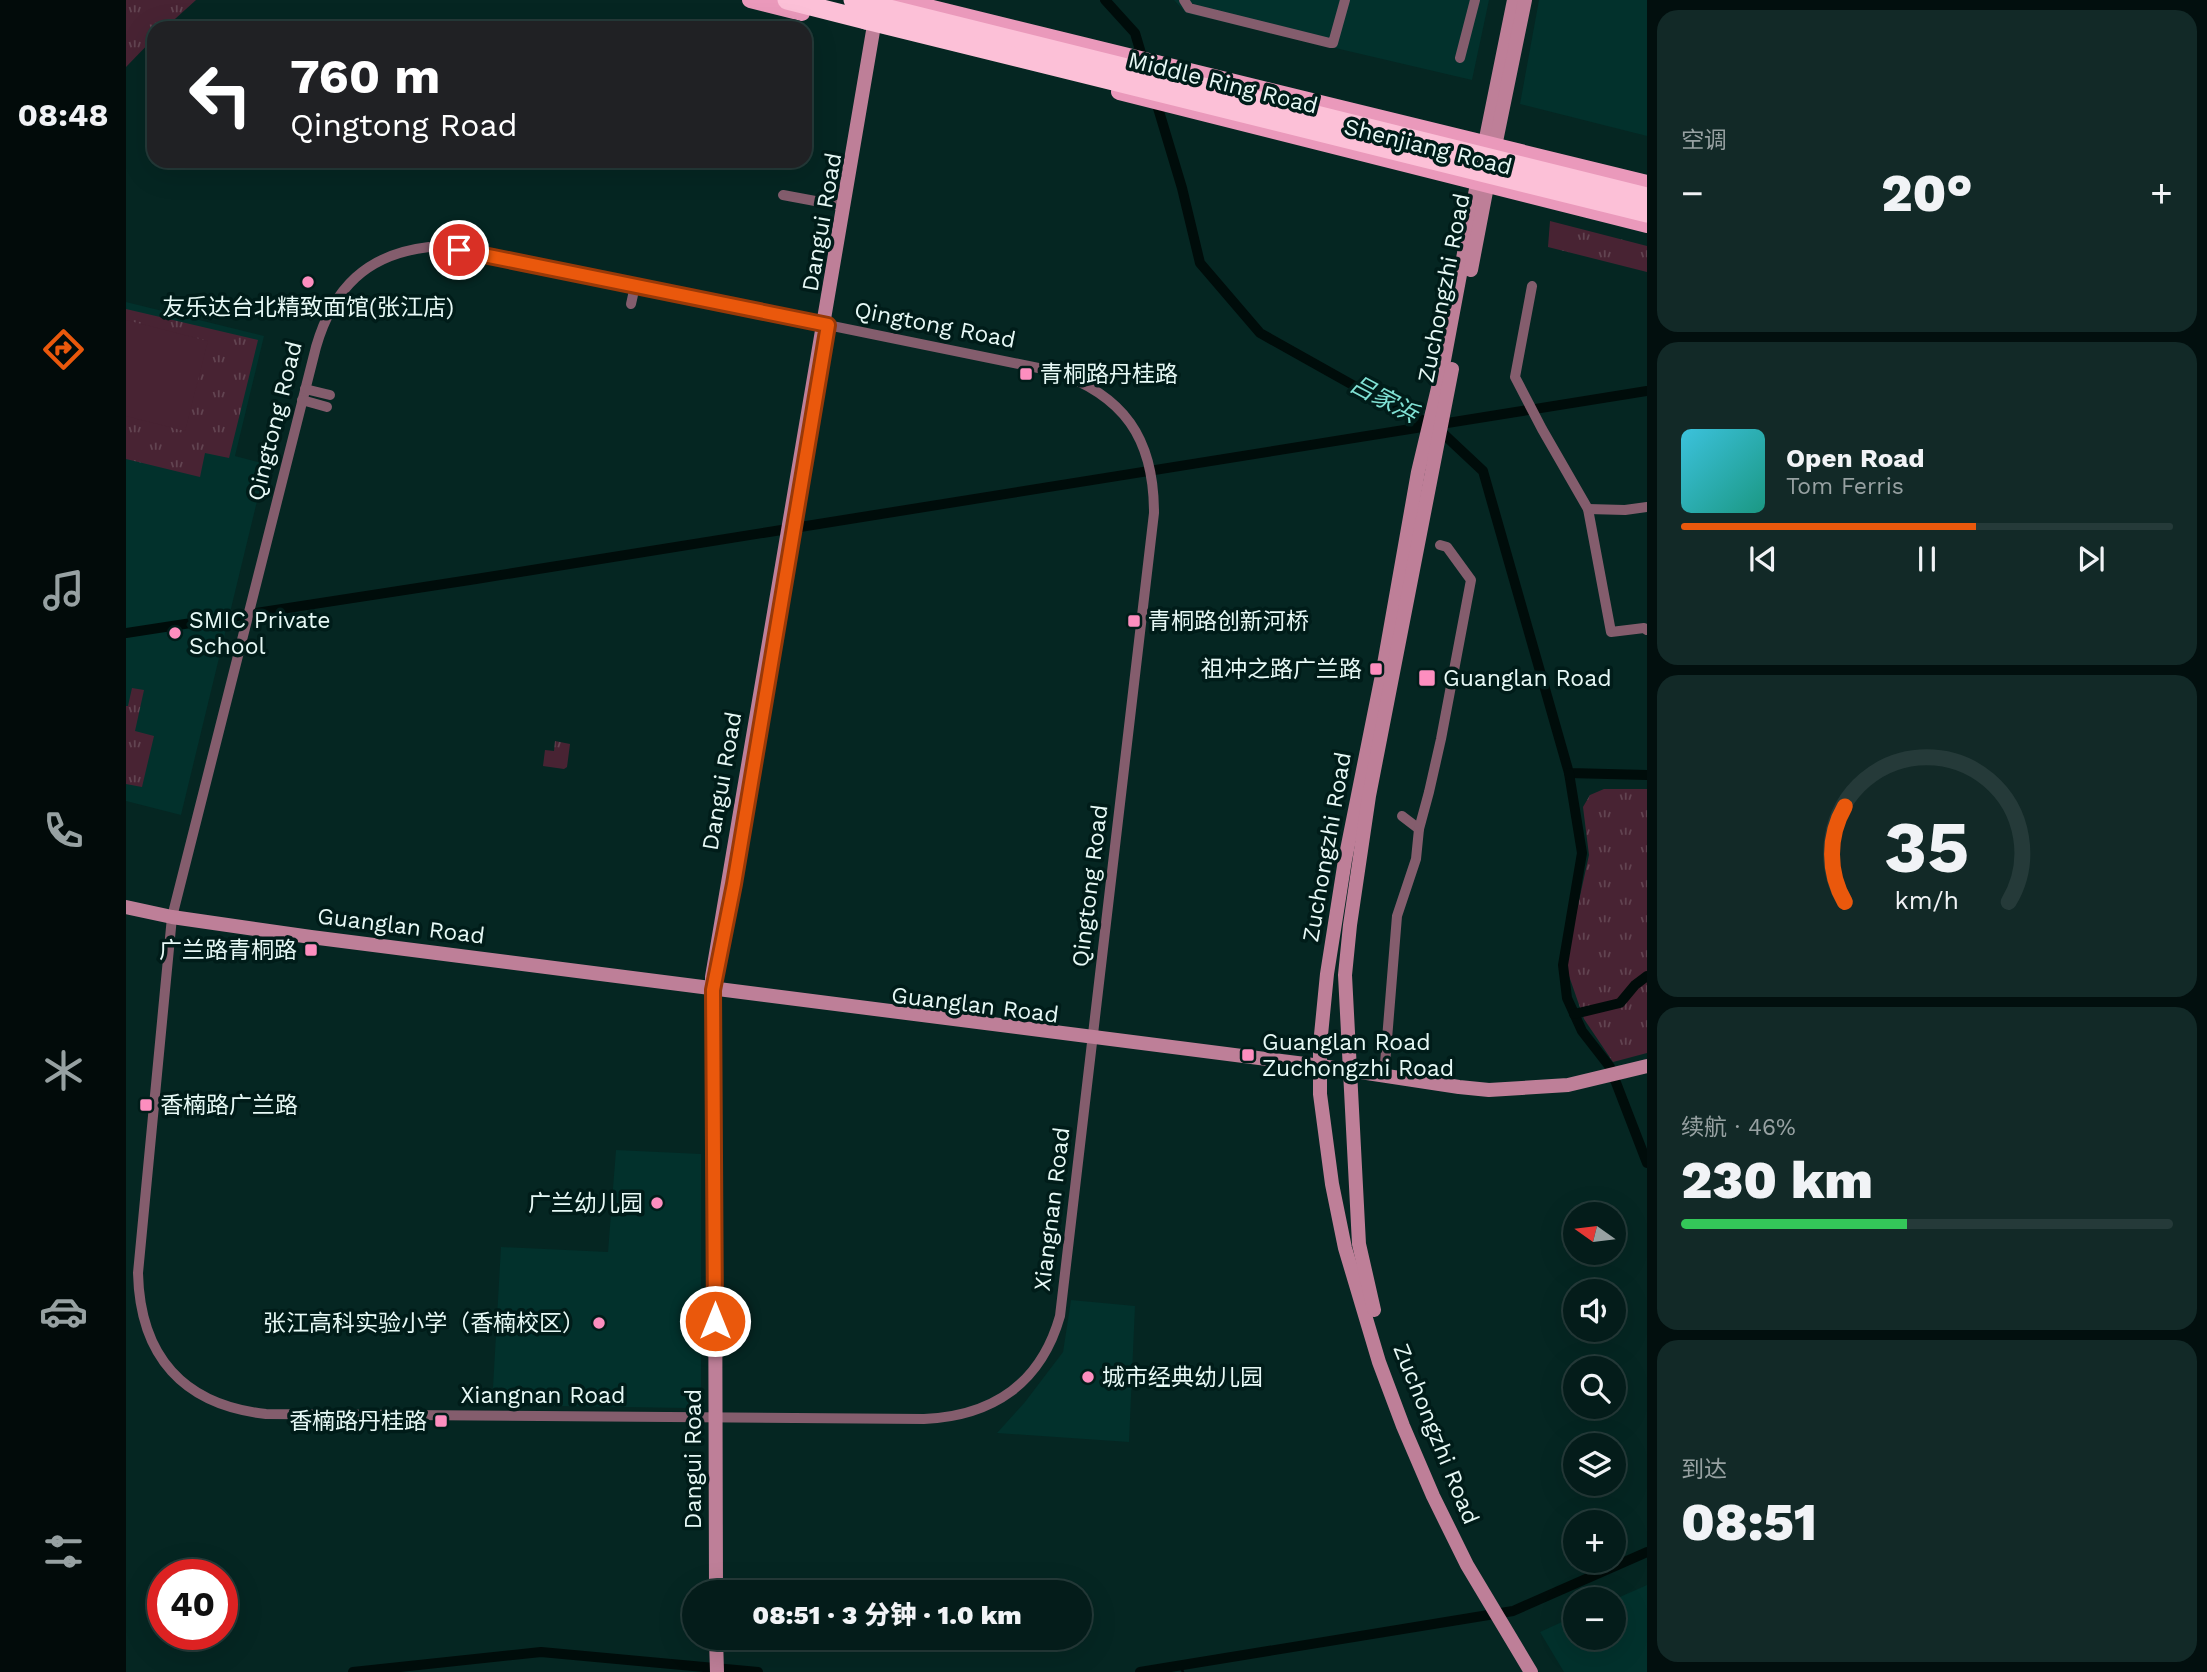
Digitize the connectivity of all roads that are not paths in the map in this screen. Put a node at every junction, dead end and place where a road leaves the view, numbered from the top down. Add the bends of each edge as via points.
1 (750, 0) edge
2 (787, 0) edge
3 (853, 0) edge
4 (875, 0) edge
5 (881, 0) edge
6 (901, 0) edge
7 (1184, 0) edge
8 (1345, 0) edge
9 (1475, 0) edge
10 (1514, 0) edge
11 (1525, 0) edge
12 (872, 28) junction
13 (1460, 58) dead end
14 (1490, 144) junction
15 (1482, 183) junction
16 (1647, 183) edge
17 (783, 195) dead end
18 (1647, 197) edge
19 (842, 206) junction
20 (1647, 214) edge
21 (1647, 225) edge
22 (635, 286) junction
23 (1532, 286) dead end
24 (631, 304) dead end
25 (825, 324) junction
26 (304, 395) junction
27 (329, 401) dead end
28 (1424, 474) junction
29 (1647, 506) edge
30 (1588, 509) junction
31 (1440, 545) dead end
32 (1647, 629) edge
33 (1402, 816) dead end
34 (1419, 829) junction
35 (126, 907) edge
36 (172, 917) junction
37 (713, 990) junction
38 (1093, 1040) junction
39 (1320, 1070) junction
40 (1642, 1070) edge
41 (1351, 1074) junction
42 (1384, 1076) junction
43 (1598, 1082) junction
44 (715, 1418) junction
45 (1480, 1578) junction
46 (716, 1580) edge
47 (1517, 1644) junction
48 (716, 1650) edge
49 (716, 1672) edge
50 (1523, 1672) edge
51 (1531, 1672) edge
52 (1542, 1672) edge

1 - 12 main road, Shenjiang Road
2 - 12 highway, Middle Ring Road
3 - 18 highway, Middle Ring Road, bridge
4 - 12 street, Dangui Road
5 - 12 street, Dangui Road
6 - 14 main road, Shenjiang Road
7 - 8 street via 1189,8 1333,43
9 - 13 street
10 - 14 street, Zuchongzhi Road
11 - 14 street, Zuchongzhi Road
12 - 15 main road, Shenjiang Road
12 - 19 street, Dangui Road
12 - 20 highway, Middle Ring Road, bridge
12 - 25 street, Dangui Road
14 - 15 street, Zuchongzhi Road
14 - 16 main road, Shenjiang Road
15 - 21 main road, Shenjiang Road
15 - 28 street, Zuchongzhi Road
17 - 19 street
19 - 25 street, Dangui Road
22 - 24 street
22 - 25 street, Qingtong Road
22 - 26 street, Qingtong Road via 451,248 400,252 359,274 337,298 320,333
23 - 30 street via 1515,377
25 - 37 street, Dangui Road
25 - 38 street, Qingtong Road via 1071,377 1118,408 1147,456 1154,513
26 - 27 street
26 - 36 street, Qingtong Road
28 - 39 street, Zuchongzhi Road via 1345,860 1327,974
28 - 41 street, Zuchongzhi Road via 1350,925 1345,975
29 - 30 street
30 - 32 street via 1611,632
31 - 34 street via 1447,547 1471,580
33 - 34 street
34 - 42 street via 1416,859 1397,916
35 - 36 street, Guanglan Road
36 - 37 street, Guanglan Road
36 - 44 street, Xiangnan Road via 138,1273 144,1322 160,1357 181,1381 220,1405 266,1415
37 - 38 street, Guanglan Road via 753,999
37 - 44 street, Dangui Road
38 - 39 street, Guanglan Road
38 - 44 street, Xiangnan Road via 1060,1316 1046,1352 1024,1381 978,1410 943,1418
39 - 41 street, Guanglan Road
39 - 45 street, Zuchongzhi Road via 1345,1248 1379,1363 1433,1496
40 - 43 street, Guanglan Road
41 - 42 street, Guanglan Road
41 - 43 street, Guanglan Road via 1459,1092 1510,1095
41 - 45 street, Zuchongzhi Road via 1359,1244 1371,1301 1412,1423
42 - 43 street, Guanglan Road via 1489,1090
44 - 46 street, Dangui Road
45 - 47 street, Zuchongzhi Road
47 - 50 street
47 - 51 street, Zuchongzhi Road
47 - 52 street, Zuchongzhi Road
48 - 49 street

